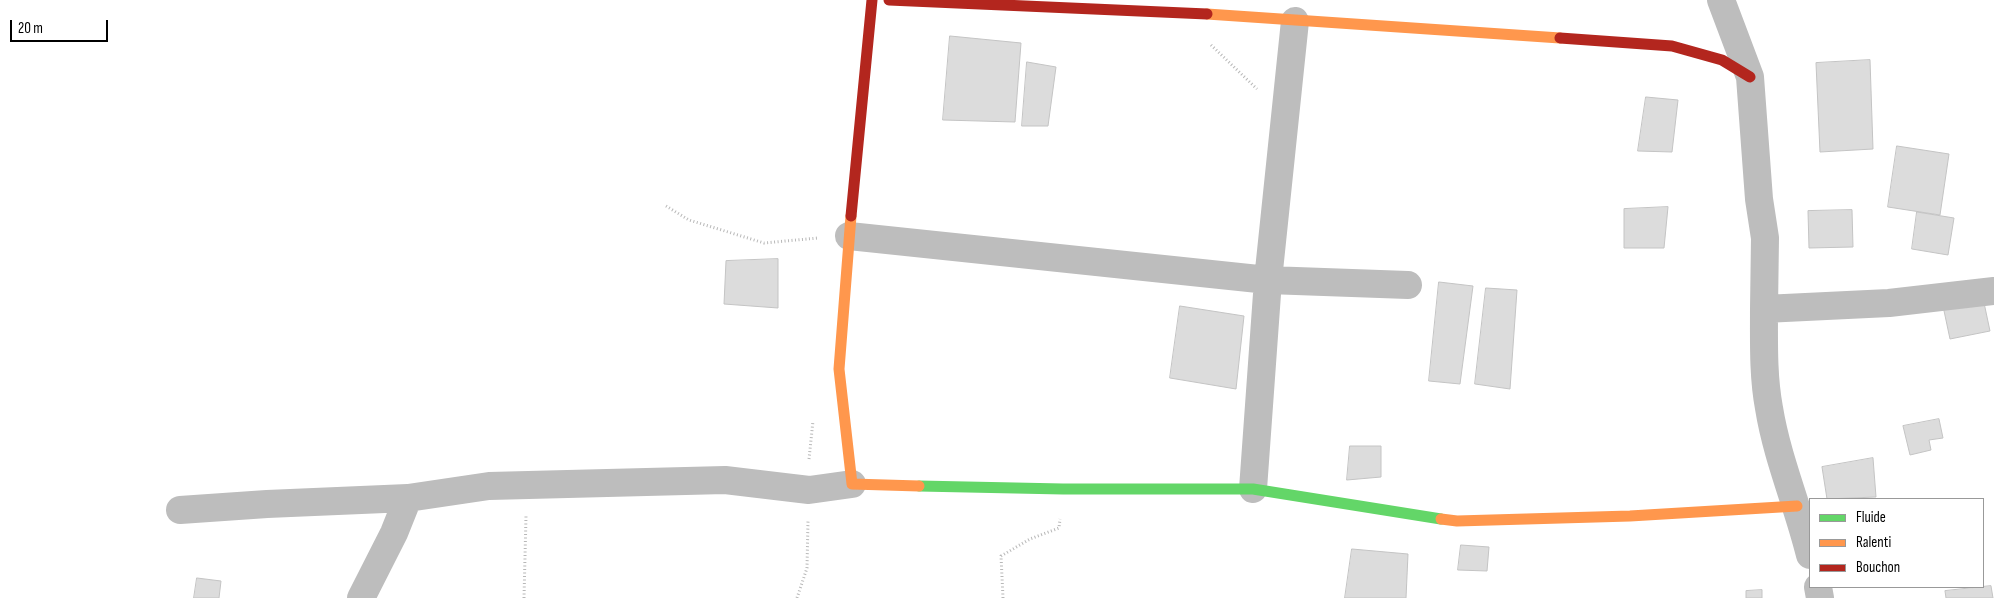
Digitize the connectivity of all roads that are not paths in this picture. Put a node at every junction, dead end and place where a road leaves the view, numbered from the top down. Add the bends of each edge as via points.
1 (872, 0) edge
2 (889, 0) edge
3 (1721, 0) edge
4 (1295, 21) junction
5 (1750, 77) junction
6 (848, 236) junction
7 (1268, 280) junction
8 (1408, 285) dead end
9 (1994, 291) edge
10 (1764, 309) junction
11 (852, 484) junction
12 (1253, 489) junction
13 (408, 498) junction
14 (1796, 506) junction
15 (180, 510) dead end
16 (1809, 552) edge
17 (361, 598) edge

1 - 6 street
2 - 4 street via 1183,12
3 - 5 street
4 - 5 street via 1672,46 1722,60
4 - 7 street
5 - 10 street via 1765,238
6 - 7 street
6 - 11 street via 839,369
7 - 8 street
7 - 12 street
9 - 10 street via 1889,303
10 - 14 street via 1768,408
11 - 12 street
11 - 13 street via 809,490 725,480 488,486
12 - 14 street via 1457,521 1630,516
13 - 15 street
13 - 17 street
14 - 16 street

